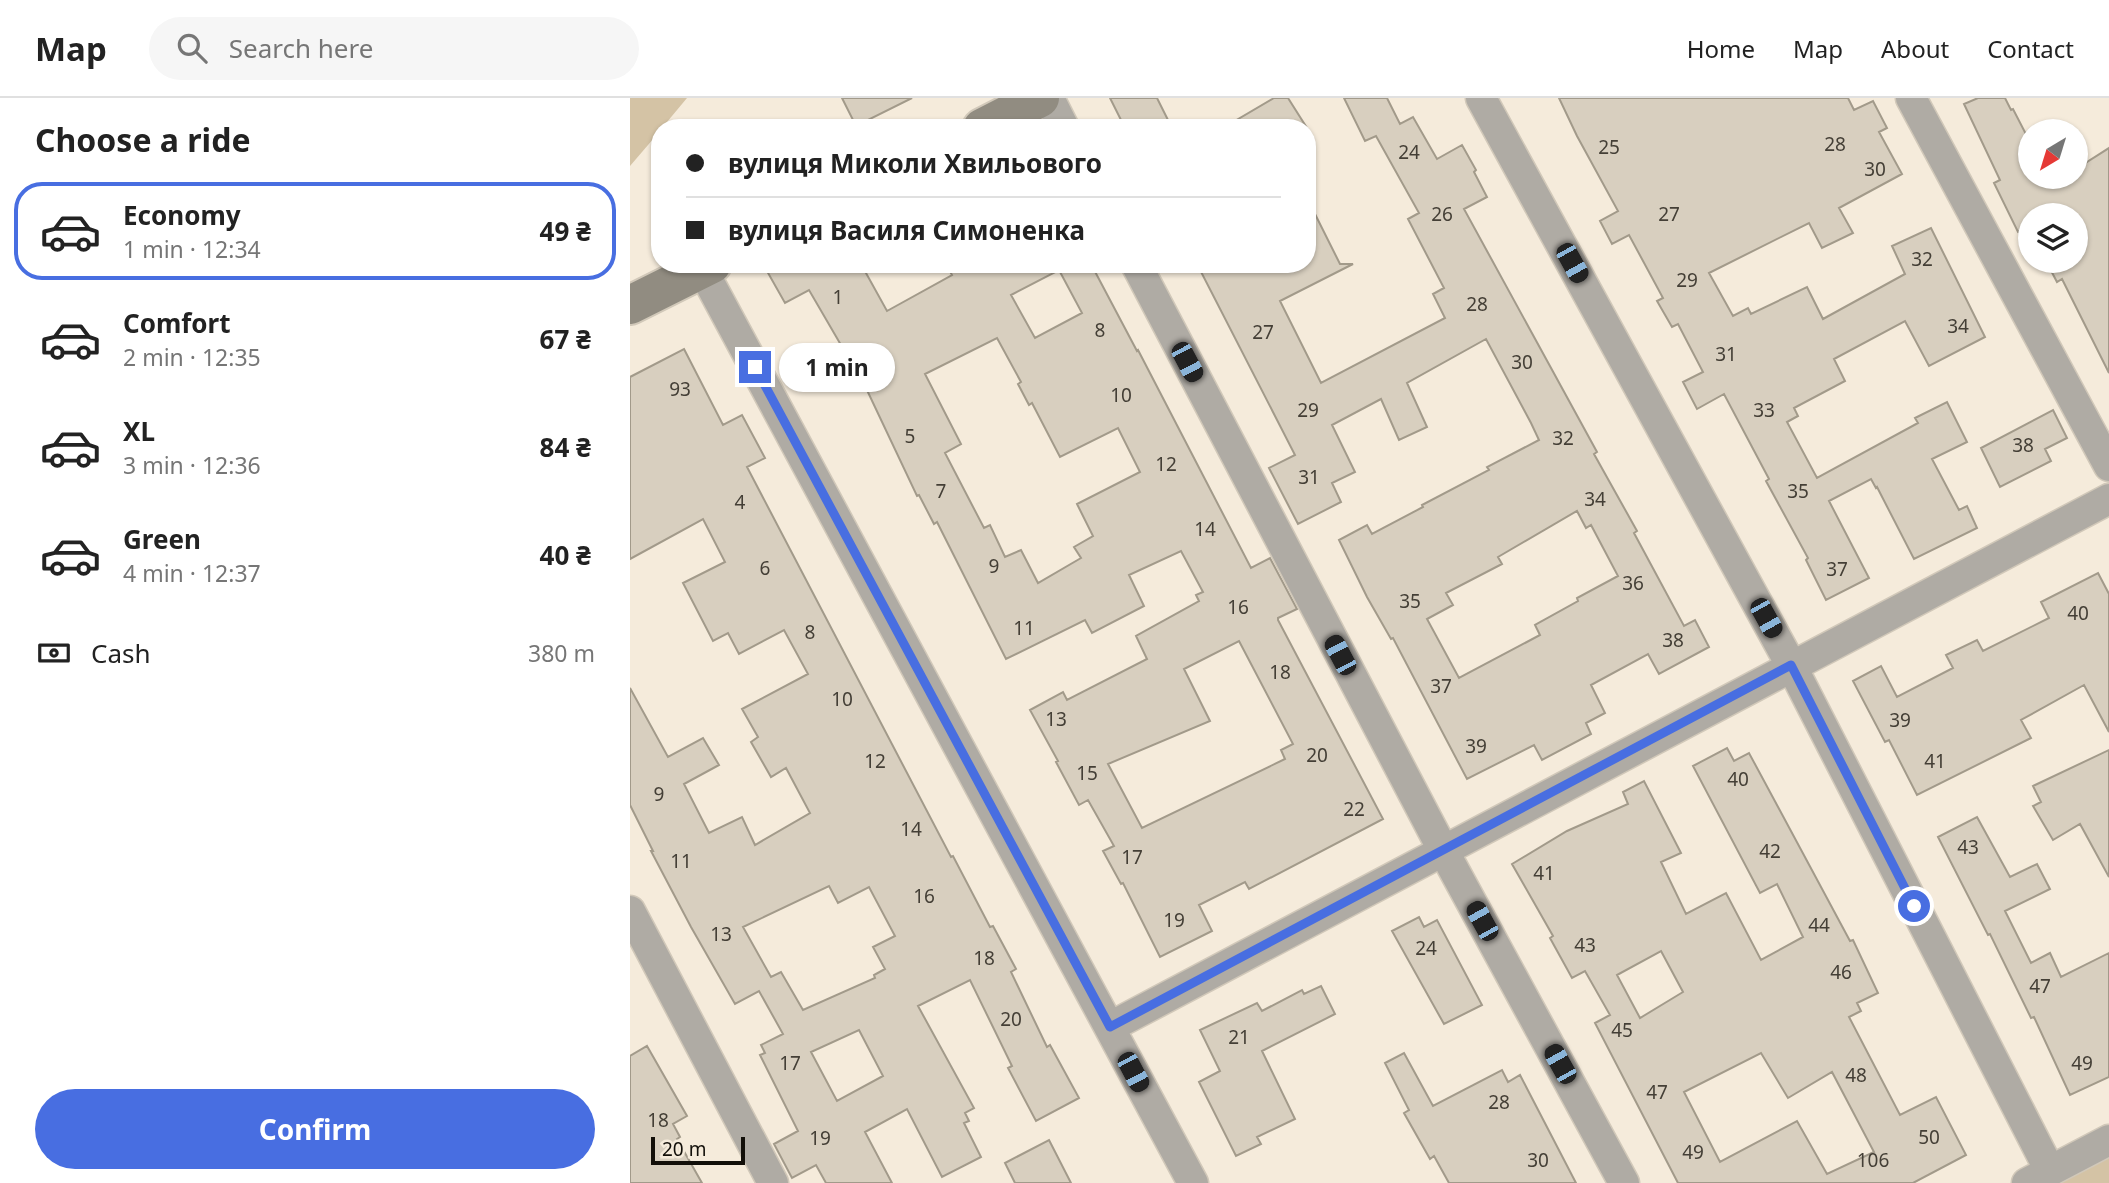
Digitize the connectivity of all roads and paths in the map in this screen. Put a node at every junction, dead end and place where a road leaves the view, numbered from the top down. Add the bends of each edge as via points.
1 (1040, 98) edge
2 (1049, 98) edge
3 (1481, 98) edge
4 (1911, 98) edge
5 (999, 119) edge
6 (1060, 119) edge
7 (695, 273) edge
8 (710, 273) edge
9 (1141, 273) edge
10 (630, 305) edge
11 (2109, 466) edge
12 (2109, 499) edge
13 (1791, 665) junction
14 (1443, 850) junction
15 (630, 911) edge
16 (1110, 1027) junction
17 (2109, 1140) edge
18 (2038, 1177) edge
19 (773, 1183) edge
20 (1193, 1183) edge
21 (1624, 1183) edge

1 - 5 street
2 - 6 street
3 - 13 street
4 - 11 street
7 - 10 street
8 - 16 street
9 - 14 street
12 - 13 street
13 - 14 street
13 - 18 street
14 - 16 street
14 - 21 street
15 - 19 street
16 - 20 street
17 - 18 street

